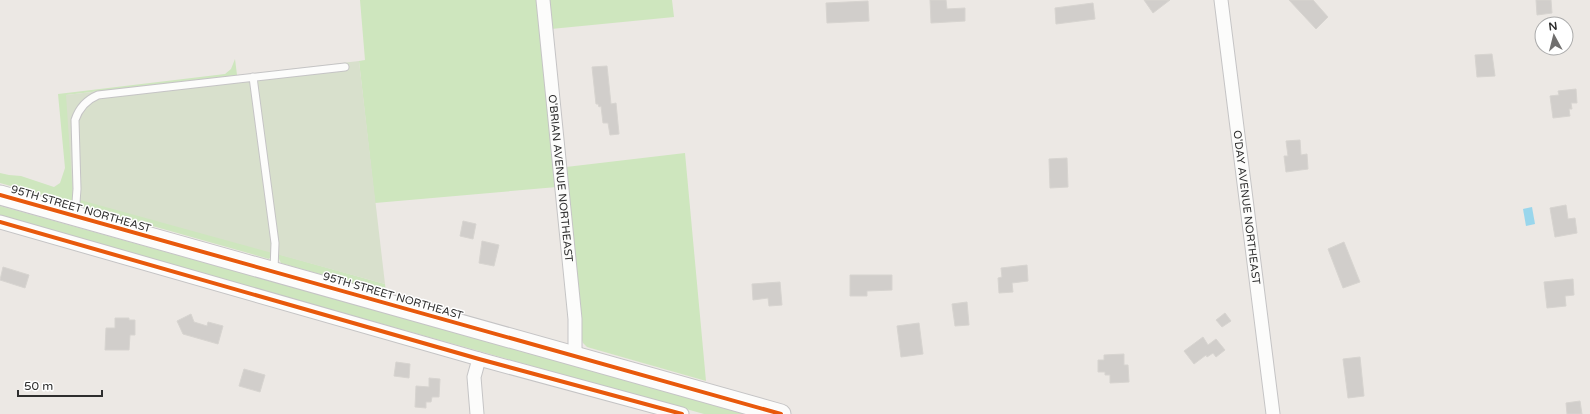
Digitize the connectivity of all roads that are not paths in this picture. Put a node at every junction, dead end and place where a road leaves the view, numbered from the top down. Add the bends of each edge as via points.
1 (543, 0) edge
2 (1221, 0) edge
3 (345, 67) dead end
4 (253, 77) junction
5 (0, 195) edge
6 (75, 216) junction
7 (0, 222) edge
8 (274, 272) junction
9 (575, 357) junction
10 (479, 359) junction
11 (477, 414) edge
12 (682, 414) edge
13 (781, 414) edge
14 (1273, 414) edge

1 - 9 street, O'BRIAN AVENUE NORTHEAST via 575,319
2 - 14 street, O'DAY AVENUE NORTHEAST
3 - 4 lane
4 - 6 lane via 98,95 84,103 75,120 78,189
4 - 8 lane via 275,242
5 - 6 main road, 95TH STREET NORTHEAST
6 - 8 main road, 95TH STREET NORTHEAST
7 - 10 street
8 - 9 main road, 95TH STREET NORTHEAST
9 - 13 main road, 95TH STREET NORTHEAST
10 - 11 street via 474,377
10 - 12 street

